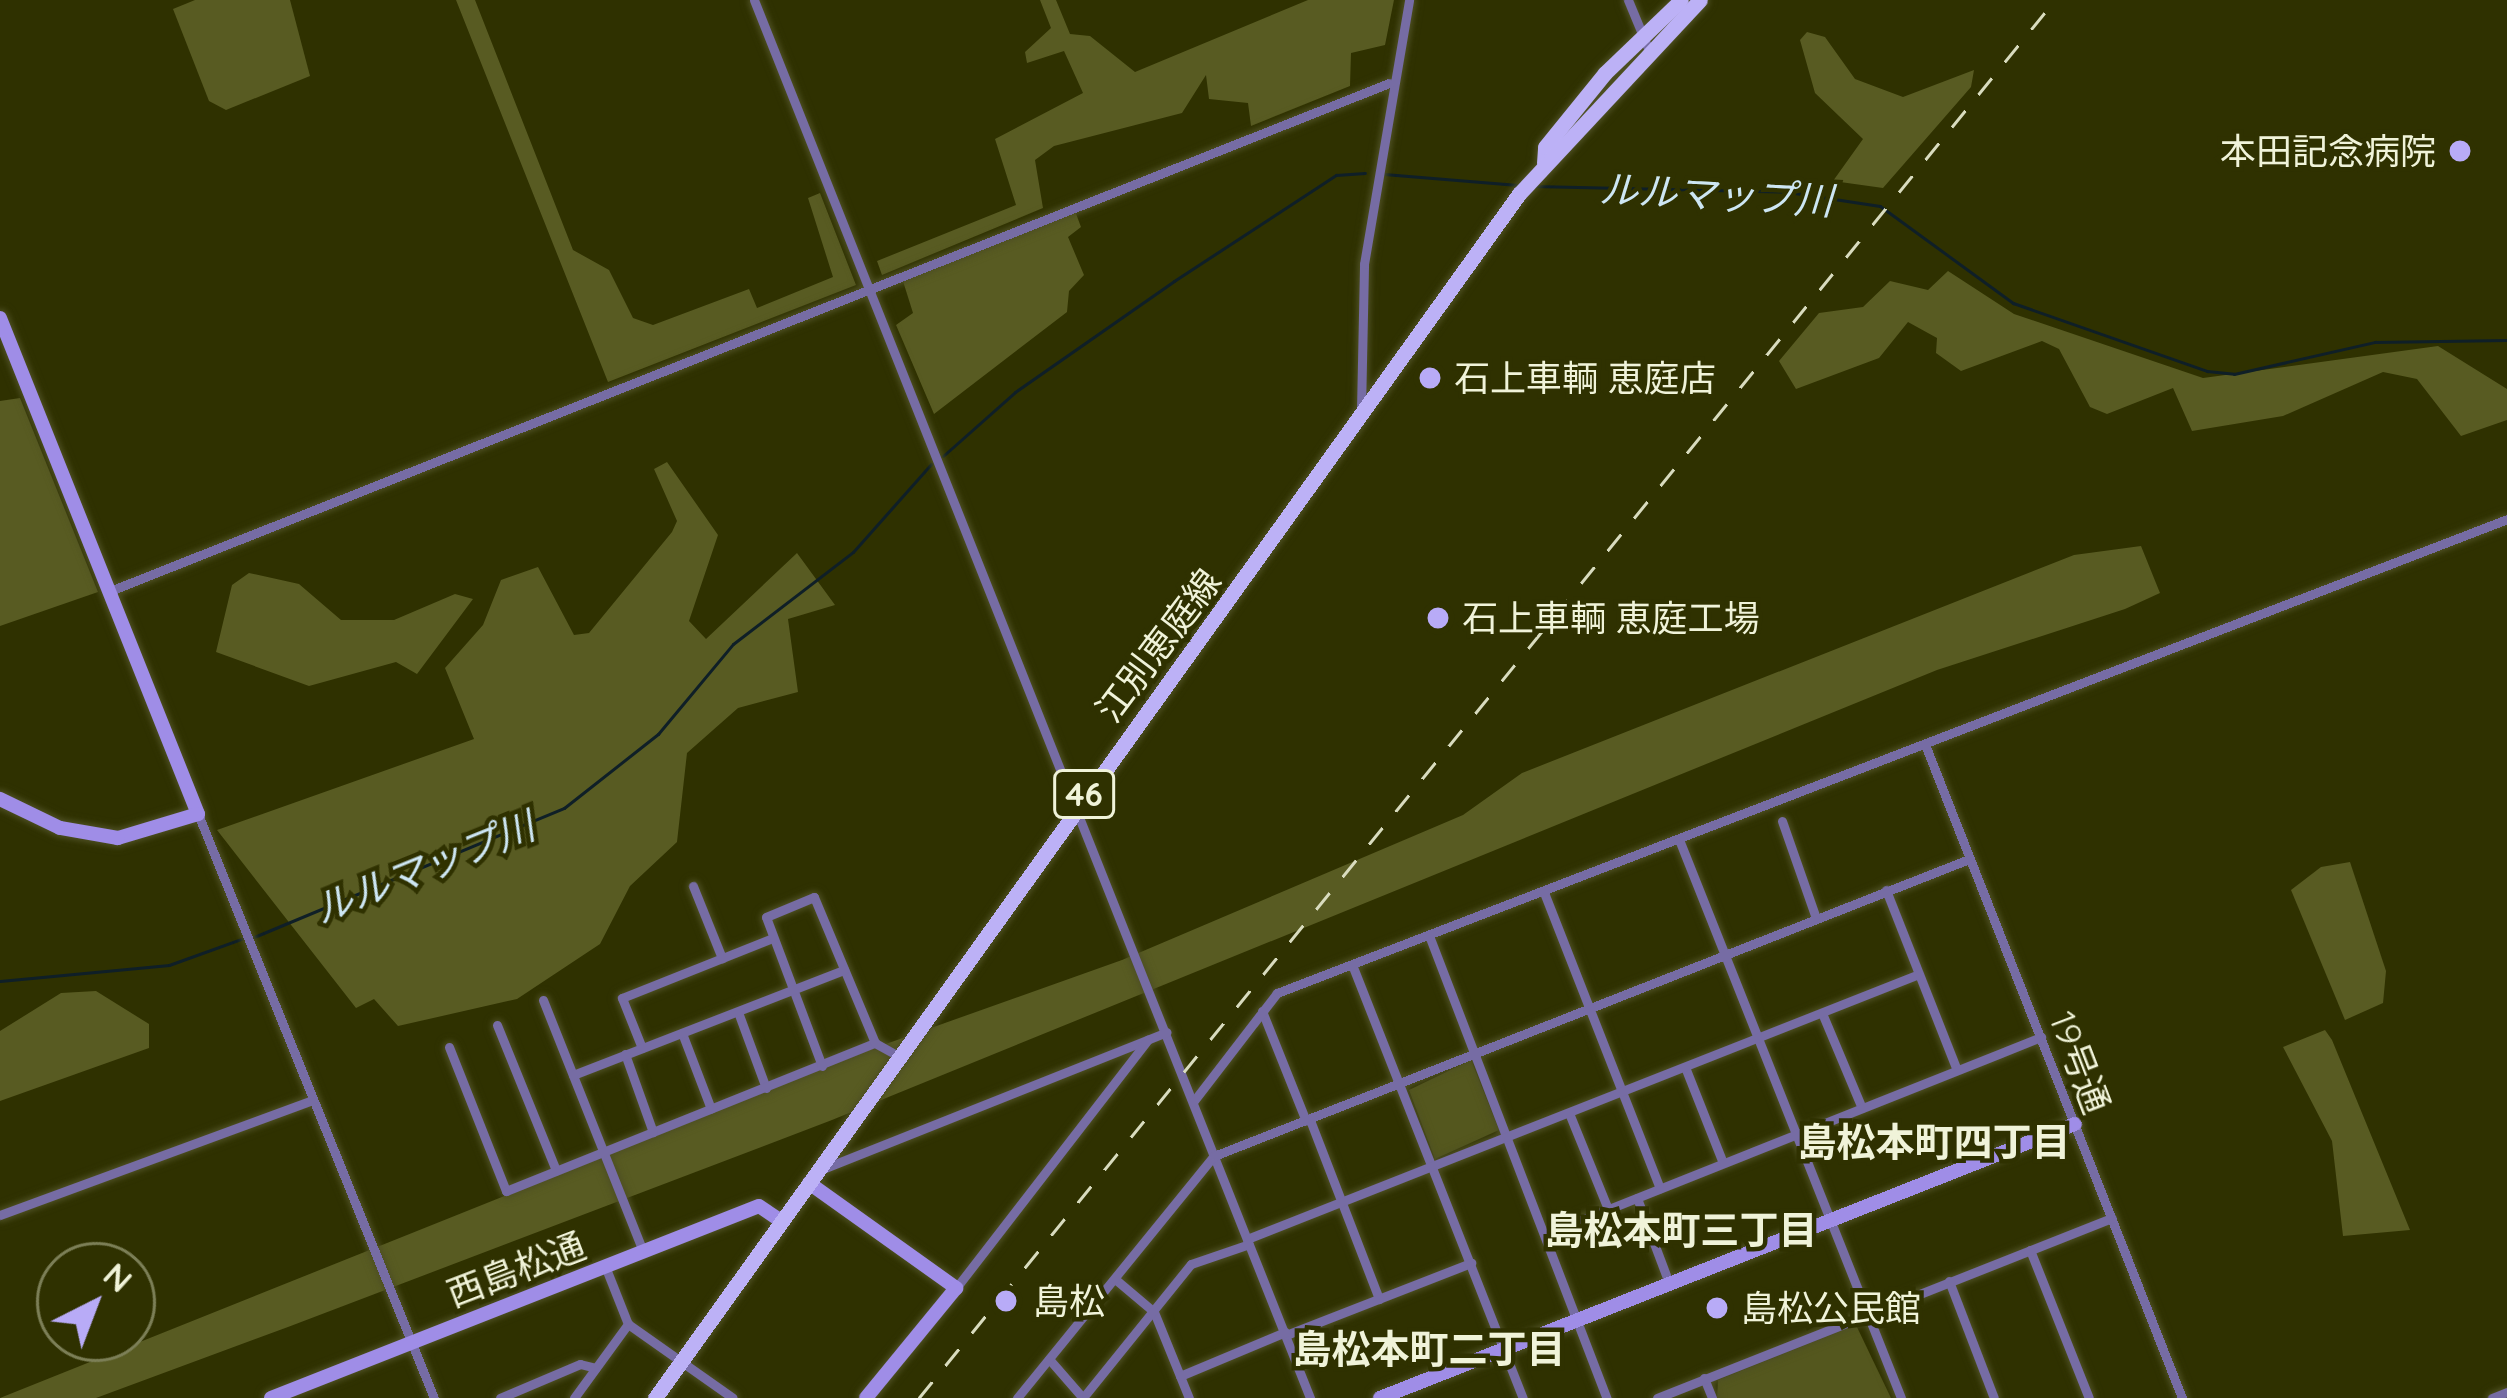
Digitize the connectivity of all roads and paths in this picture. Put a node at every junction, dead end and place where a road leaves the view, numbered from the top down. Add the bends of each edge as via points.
1 (754, 0) edge
2 (1408, 0) edge
3 (1628, 0) edge
4 (1681, 0) edge
5 (1700, 0) edge
6 (1644, 41) junction
7 (1389, 83) junction
8 (870, 287) junction
9 (0, 318) edge
10 (1361, 417) junction
11 (2507, 519) edge
12 (110, 591) junction
13 (1926, 747) junction
14 (0, 799) edge
15 (1074, 806) junction
16 (198, 814) junction
17 (1782, 821) dead end
18 (1680, 842) junction
19 (1969, 859) junction
20 (693, 886) dead end
21 (1886, 890) junction
22 (1545, 896) junction
23 (1816, 918) junction
24 (773, 938) junction
25 (1430, 938) junction
26 (1724, 956) junction
27 (722, 958) junction
28 (1353, 967) junction
29 (844, 970) junction
30 (1919, 974) junction
31 (793, 991) junction
32 (543, 1000) dead end
33 (1589, 1008) junction
34 (1262, 1011) junction
35 (738, 1012) junction
36 (1822, 1013) junction
37 (497, 1025) dead end
38 (1166, 1032) junction
39 (682, 1033) junction
40 (2041, 1037) junction
41 (1758, 1038) junction
42 (1148, 1040) junction
43 (875, 1043) junction
44 (449, 1047) dead end
45 (642, 1048) junction
46 (1474, 1053) junction
47 (625, 1054) junction
48 (897, 1055) junction
49 (822, 1066) junction
50 (1685, 1067) junction
51 (1957, 1070) junction
52 (573, 1075) junction
53 (1400, 1084) junction
54 (766, 1088) junction
55 (1622, 1092) junction
56 (313, 1100) junction
57 (1193, 1102) junction
58 (711, 1108) junction
59 (1862, 1108) junction
60 (1569, 1113) junction
61 (1308, 1120) junction
62 (2075, 1124) junction
63 (653, 1132) junction
64 (1796, 1134) junction
65 (1508, 1138) junction
66 (603, 1152) junction
67 (1214, 1156) junction
68 (1723, 1163) junction
69 (1433, 1167) junction
70 (556, 1170) junction
71 (814, 1177) junction
72 (1660, 1188) junction
73 (1637, 1198) junction
74 (1342, 1202) junction
75 (1608, 1209) junction
76 (0, 1215) edge
77 (2112, 1218) junction
78 (781, 1221) junction
79 (1829, 1221) junction
80 (1546, 1234) junction
81 (1248, 1241) junction
82 (2030, 1250) junction
83 (643, 1251) junction
84 (1471, 1263) junction
85 (605, 1266) junction
86 (1115, 1279) junction
87 (1949, 1281) junction
88 (1670, 1282) junction
89 (956, 1288) junction
90 (1379, 1299) junction
91 (1154, 1312) junction
92 (1868, 1314) junction
93 (1580, 1319) junction
94 (628, 1324) junction
95 (1285, 1334) junction
96 (411, 1342) junction
97 (1503, 1349) junction
98 (1049, 1359) junction
99 (682, 1361) junction
100 (596, 1367) junction
101 (1180, 1376) junction
102 (1704, 1378) junction
103 (1416, 1391) edge
104 (303, 1392) edge
105 (531, 1392) edge
106 (2507, 1392) edge
107 (1024, 1395) edge
108 (1084, 1396) edge
109 (271, 1398) edge
110 (434, 1398) edge
111 (500, 1398) edge
112 (574, 1398) edge
113 (655, 1398) edge
114 (733, 1398) edge
115 (866, 1398) edge
116 (1190, 1398) edge
117 (1310, 1398) edge
118 (1381, 1398) edge
119 (1523, 1398) edge
120 (1607, 1398) edge
121 (1657, 1398) edge
122 (1712, 1398) edge
123 (1900, 1398) edge
124 (1994, 1398) edge
125 (2089, 1398) edge
126 (2182, 1398) edge
127 (2492, 1398) edge

1 - 8 street
2 - 7 street
3 - 6 street
4 - 6 main road, 江別恵庭線 / 46
5 - 6 main road, 江別恵庭線 / 46
6 - 10 main road, 江別恵庭線 / 46 via 1545,147 1541,166
7 - 8 street
7 - 10 street via 1364,263
8 - 12 street
8 - 15 street
9 - 12 street
10 - 15 main road, 江別恵庭線 / 46
11 - 13 street
12 - 16 street
13 - 18 street
13 - 19 street, 19号通
14 - 16 street via 60,828 118,838
15 - 38 street
15 - 48 main road, 江別恵庭線 / 46
16 - 56 street
17 - 23 street
18 - 22 street
18 - 26 street
19 - 21 street
19 - 40 street, 19号通
20 - 27 street
21 - 23 street
21 - 30 street
22 - 25 street
22 - 33 street
23 - 26 street
24 - 27 street
24 - 29 street via 766,917 814,897
24 - 31 street
25 - 28 street
25 - 46 street
26 - 33 street
26 - 41 street
27 - 45 street via 622,998
28 - 34 street via 1277,993
28 - 53 street
29 - 31 street
29 - 43 street
30 - 36 street
30 - 51 street
31 - 35 street
31 - 49 street
32 - 52 street
33 - 46 street
33 - 55 street
34 - 57 street
34 - 61 street
35 - 39 street
35 - 54 street
36 - 41 street
36 - 59 street
37 - 70 street
38 - 42 street
38 - 57 street
39 - 45 street
39 - 58 street
40 - 51 street
40 - 62 street, 19号通
41 - 50 street
41 - 64 street
42 - 71 street
42 - 89 street
43 - 48 street
43 - 49 street
44 - 70 street via 506,1191
45 - 47 street
46 - 53 street
46 - 65 street
47 - 52 street
47 - 63 street
48 - 71 main road, 江別恵庭線 / 46
49 - 54 street
50 - 55 street
50 - 68 street
51 - 59 street
52 - 66 street
53 - 61 street
53 - 69 street
54 - 58 street
55 - 60 street
55 - 72 street
56 - 76 street
56 - 96 street
57 - 67 street
58 - 63 street
59 - 64 street
60 - 65 street
60 - 75 street
61 - 67 street
61 - 74 street
62 - 77 street, 19号通
62 - 79 street
63 - 66 street
64 - 68 street
64 - 79 street
65 - 69 street
65 - 80 street
66 - 70 street
66 - 83 street
67 - 81 street
67 - 86 street
68 - 72 street
69 - 74 street
69 - 84 street
71 - 78 main road, 江別恵庭線 / 46
71 - 89 street
72 - 73 street
73 - 75 street
73 - 88 street
74 - 81 street
74 - 90 street
75 - 80 street
77 - 82 street
77 - 126 street, 19号通
78 - 83 street, 西島松通 via 760,1206
78 - 99 main road, 江別恵庭線 / 46
79 - 88 street
79 - 92 street
80 - 93 street
81 - 91 street via 1191,1264
81 - 95 street
82 - 87 street
82 - 125 street
83 - 85 street, 西島松通
84 - 90 street
84 - 97 street
85 - 94 street
85 - 96 street, 西島松通
86 - 91 street
86 - 98 street
87 - 92 street
87 - 124 street
88 - 93 street
89 - 115 street
90 - 95 street
91 - 101 street
91 - 108 street
92 - 102 street
92 - 123 street
93 - 97 street
93 - 120 street
94 - 99 street
94 - 100 street
95 - 101 street
95 - 117 street
96 - 104 street, 西島松通
96 - 110 street
97 - 103 street
97 - 119 street
98 - 107 street
98 - 108 street
99 - 113 main road, 江別恵庭線 / 46
99 - 114 street
100 - 105 street
100 - 112 street
101 - 116 street
102 - 121 street
102 - 122 street
103 - 118 street
104 - 109 street, 西島松通
105 - 111 street
106 - 127 street

